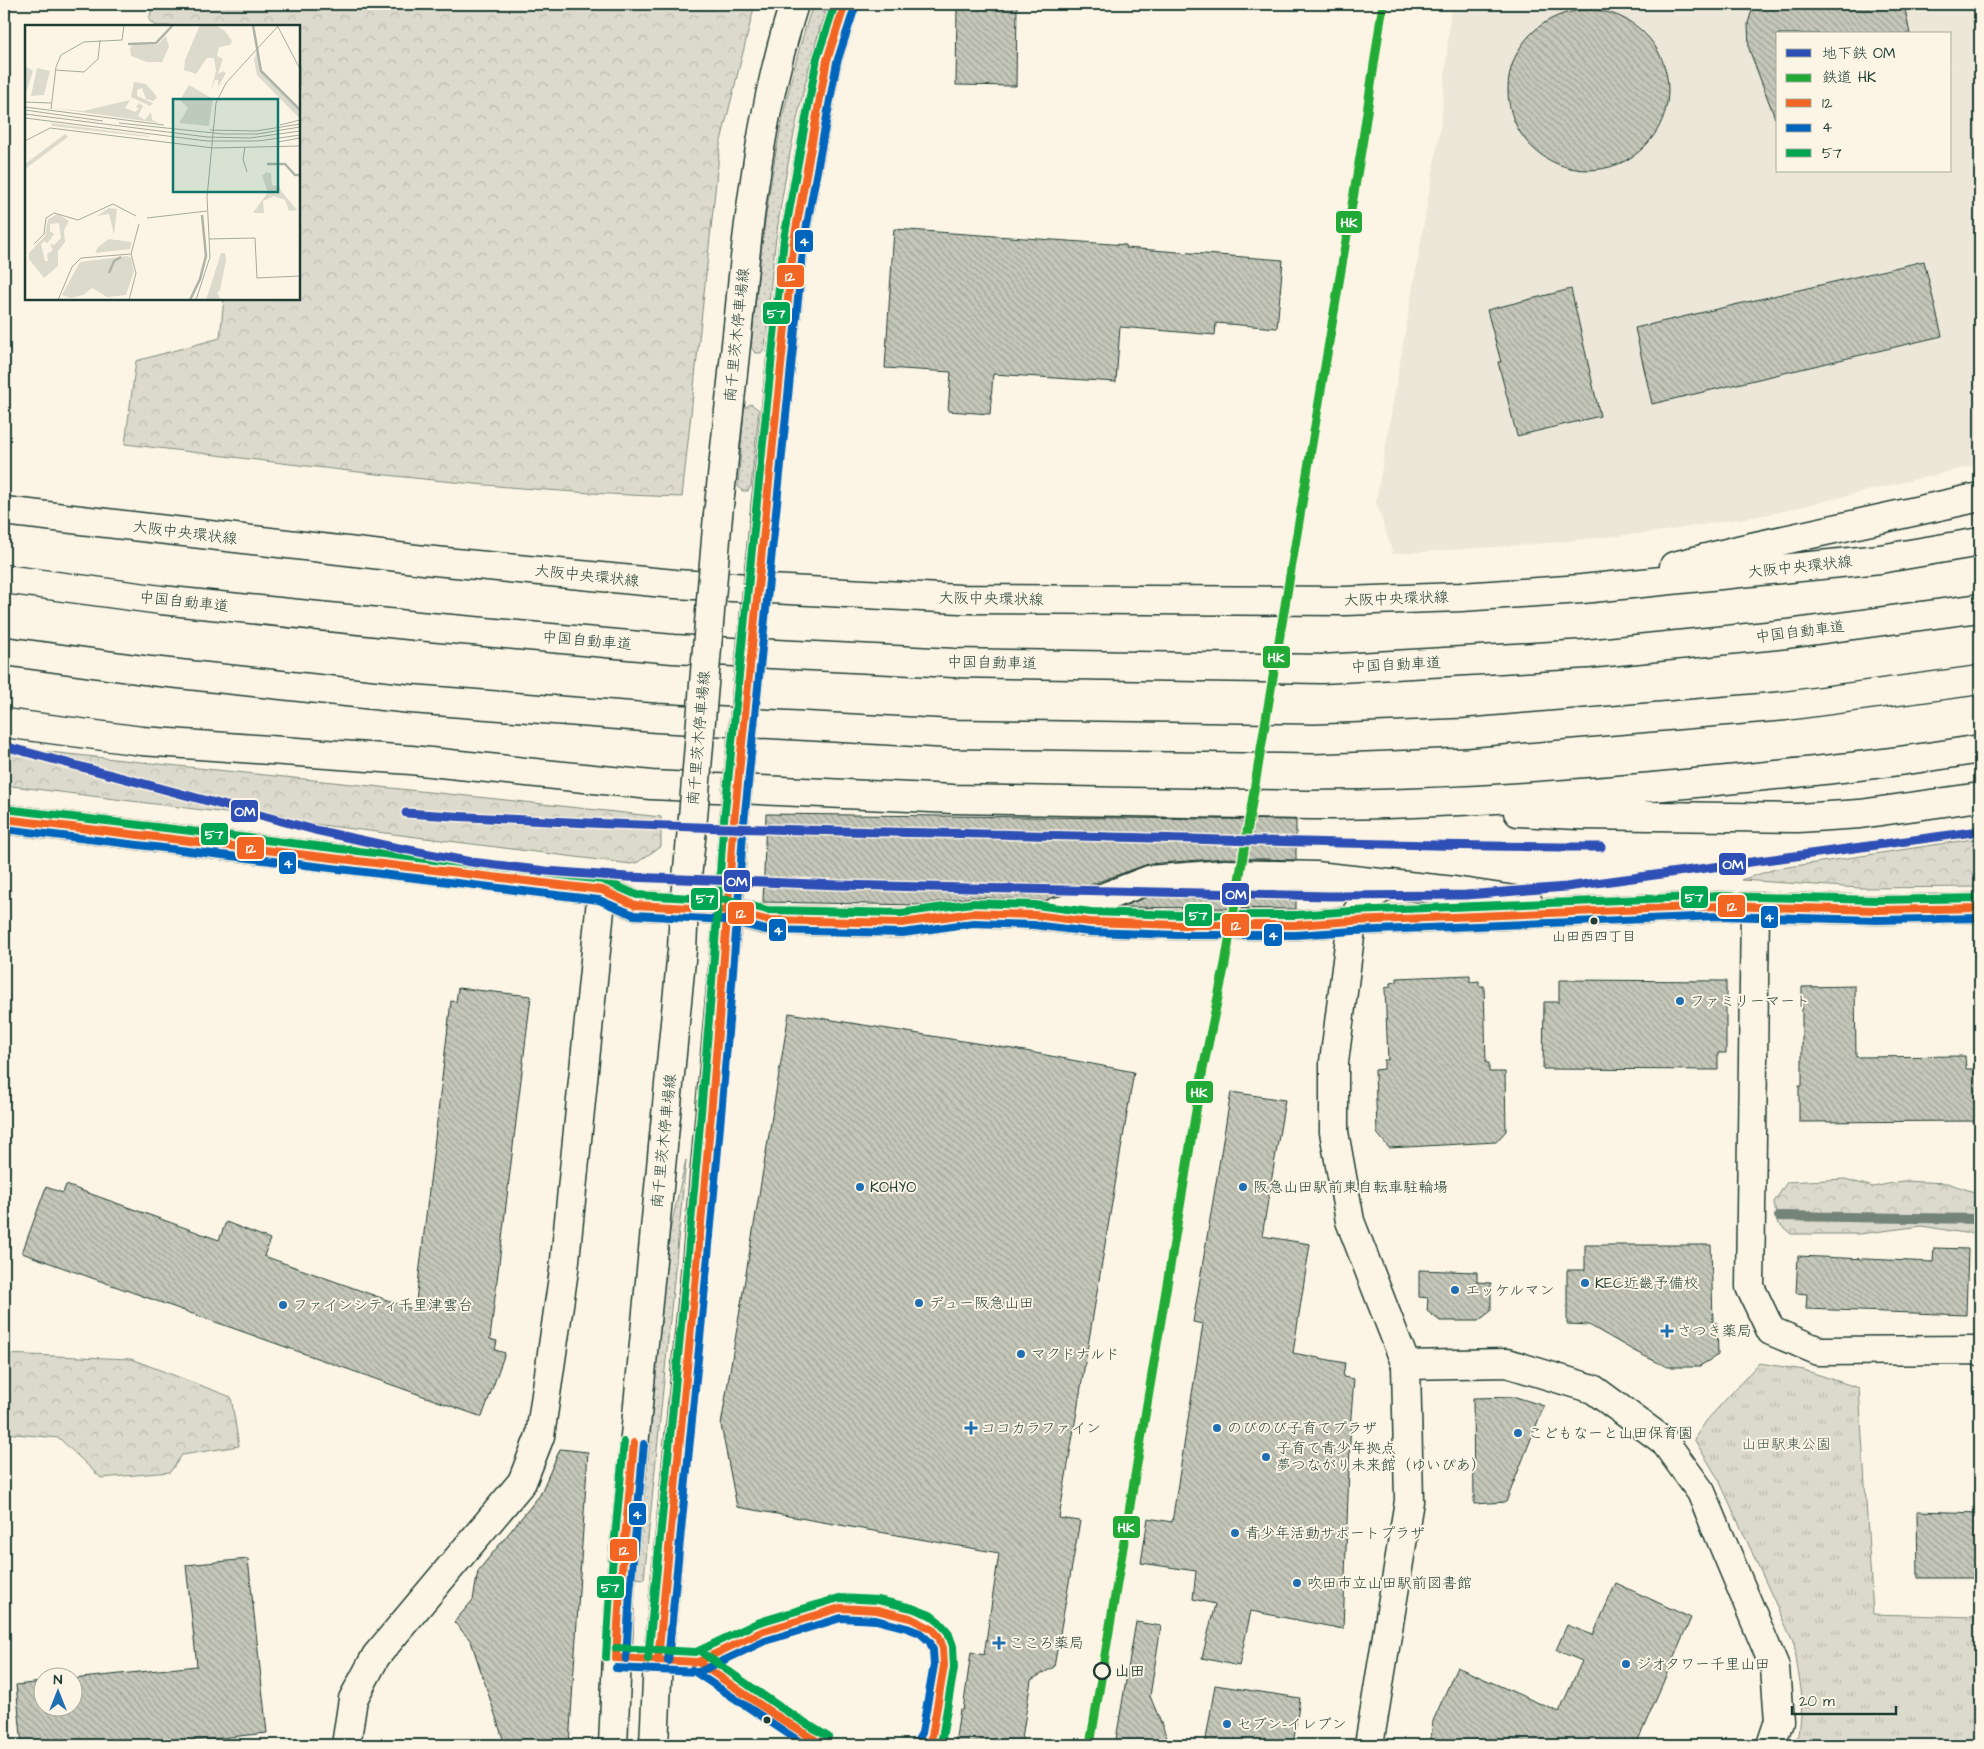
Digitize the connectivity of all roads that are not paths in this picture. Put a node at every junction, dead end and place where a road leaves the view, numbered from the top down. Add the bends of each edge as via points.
1 (794, 4) edge
2 (845, 4) edge
3 (1980, 497) edge
4 (4, 512) edge
5 (1980, 542) edge
6 (4, 579) edge
7 (1582, 589) junction
8 (1980, 608) edge
9 (4, 651) edge
10 (1980, 680) edge
11 (4, 723) edge
12 (1980, 749) edge
13 (1980, 798) edge
14 (1365, 805) junction
15 (4, 819) edge
16 (1393, 884) junction
17 (602, 890) junction
18 (684, 907) junction
19 (1756, 908) junction
20 (1980, 908) edge
21 (728, 910) junction
22 (1597, 912) junction
23 (1035, 916) junction
24 (1352, 921) junction
25 (1980, 1352) edge
26 (1406, 1366) junction
27 (346, 1745) edge
28 (612, 1745) edge
29 (654, 1745) edge
30 (1369, 1745) edge
31 (1771, 1745) edge

1 - 18 main road, 南千里茨木停車場線, bridge via 780,49 746,244 718,515
2 - 21 main road, bridge via 827,60 794,240 733,831
3 - 7 main road via 1738,550
4 - 7 main road, 大阪中央環状線 via 424,560 665,583 960,599 1345,601
5 - 7 main road, 大阪中央環状線 via 1880,559
6 - 8 main road, 中国自動車道 via 160,600 673,649 954,663 1312,669 1587,654 1787,634
9 - 10 main road via 151,671 410,699 657,718 953,734 1315,739 1466,733 1785,706
11 - 14 main road via 142,741 411,760 650,785 953,798
12 - 14 main road via 1795,773 1607,792
13 - 14 main road via 1860,814 1798,818 1577,815
15 - 17 main road
16 - 22 main road
16 - 23 main road via 1296,875 1225,874 1149,880 1078,907
16 - 24 main road via 1371,894 1360,905
17 - 18 main road via 635,904
17 - 27 main road via 564,1270 540,1436 522,1482 376,1656 352,1698
18 - 21 main road
18 - 28 main road, 南千里茨木停車場線 via 620,1591
19 - 20 main road
19 - 22 main road via 1719,906
19 - 25 main road via 1750,1287 1771,1331 1819,1350
21 - 23 main road via 766,920 902,923 972,913
21 - 29 main road via 658,1660
22 - 24 main road
23 - 24 main road via 1090,922 1178,925 1296,925
24 - 26 main road via 1334,1062 1334,1132 1350,1221
26 - 30 main road via 1409,1501
26 - 31 main road via 1507,1363 1593,1388 1664,1441 1701,1492 1775,1668 1779,1721

